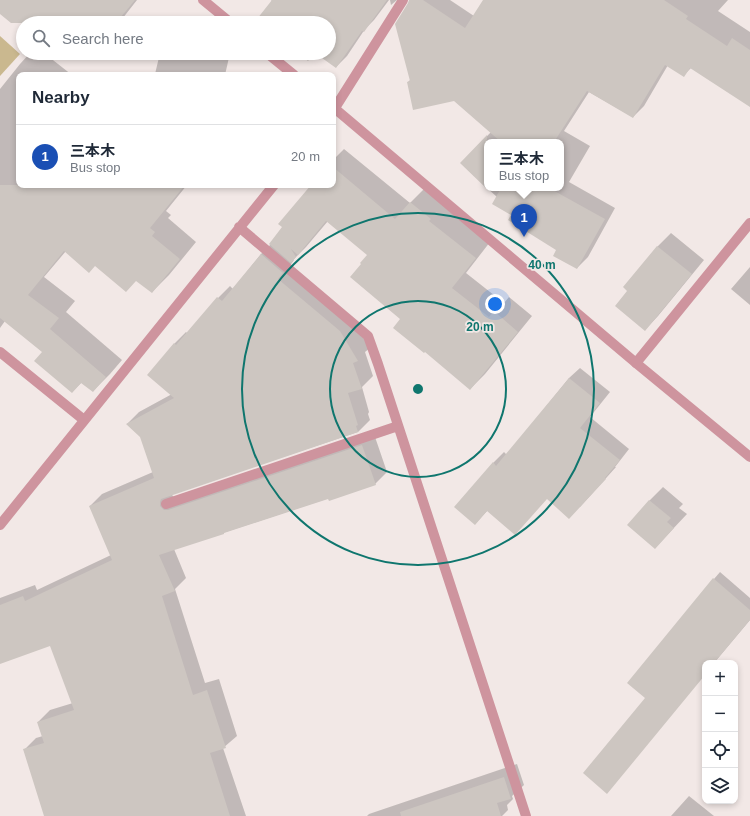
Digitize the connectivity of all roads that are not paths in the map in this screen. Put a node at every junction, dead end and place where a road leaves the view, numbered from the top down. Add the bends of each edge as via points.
1 (203, 0) edge
2 (403, 0) edge
3 (222, 16) edge
4 (276, 60) edge
5 (290, 72) edge
6 (336, 106) edge
7 (336, 111) edge
8 (272, 188) edge
9 (750, 223) edge
10 (239, 228) junction
11 (0, 352) edge
12 (636, 363) junction
13 (84, 420) junction
14 (398, 426) junction
15 (750, 457) edge
16 (166, 504) dead end
17 (0, 525) edge
18 (526, 816) edge

1 - 3 street
2 - 6 street
4 - 5 street
7 - 12 street
8 - 10 street
9 - 12 street
10 - 13 street
10 - 14 street via 368,336
11 - 13 street
12 - 15 street
13 - 17 street
14 - 16 street
14 - 18 street

